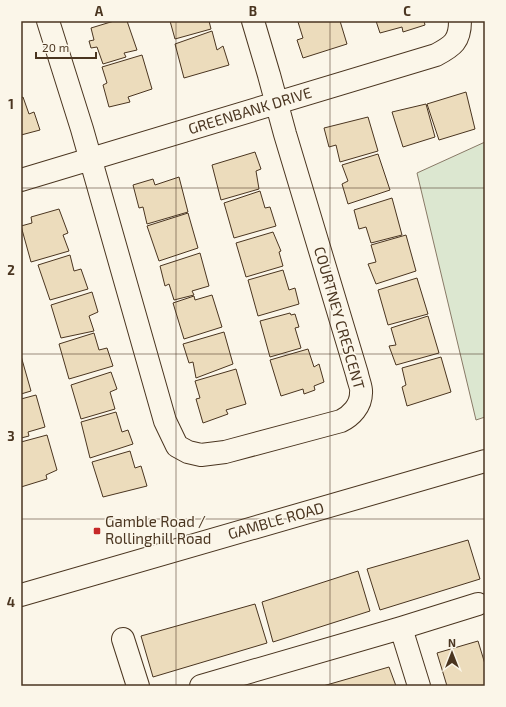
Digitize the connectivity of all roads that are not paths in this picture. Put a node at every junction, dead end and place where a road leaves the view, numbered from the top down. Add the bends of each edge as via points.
1 (48, 21) edge
2 (253, 21) edge
3 (460, 21) edge
4 (276, 103) junction
5 (90, 159) junction
6 (21, 180) edge
7 (485, 461) edge
8 (21, 595) edge
9 (478, 604) dead end
10 (401, 628) junction
11 (123, 639) dead end
12 (138, 686) edge
13 (202, 686) edge
14 (419, 686) edge

1 - 5 street, COURTNEY CRESCENT
2 - 4 street, COURTNEY CRESCENT
3 - 4 street, GREENBANK DRIVE via 457,41 436,55
4 - 5 street, GREENBANK DRIVE
4 - 5 street, COURTNEY CRESCENT via 361,393 358,405 349,417 341,421 225,452 201,455 176,446 165,421
5 - 6 street, GREENBANK DRIVE
7 - 8 street, GAMBLE ROAD
9 - 10 street
10 - 13 street
10 - 14 street
11 - 12 street

